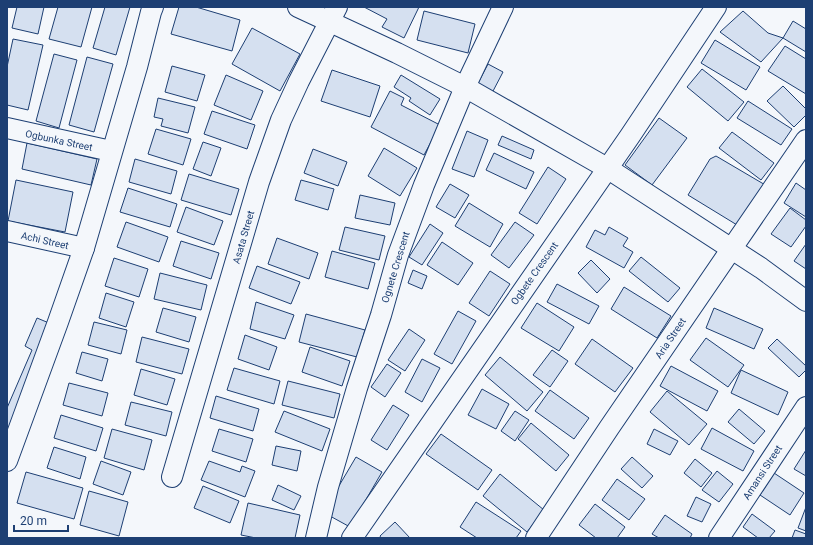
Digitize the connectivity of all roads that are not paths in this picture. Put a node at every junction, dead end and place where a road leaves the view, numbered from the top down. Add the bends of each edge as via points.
1 (153, 7) edge
2 (298, 7) edge
3 (503, 7) edge
4 (716, 7) edge
5 (334, 15) edge
6 (465, 87) junction
7 (7, 128) edge
8 (806, 140) edge
9 (111, 151) junction
10 (607, 168) junction
11 (7, 231) edge
12 (84, 248) junction
13 (731, 248) junction
14 (806, 301) edge
15 (806, 407) edge
16 (7, 461) edge
17 (172, 477) dead end
18 (316, 538) edge
19 (352, 538) edge
20 (536, 538) edge
21 (719, 538) edge

1 - 9 street
2 - 5 street
3 - 6 street, Ognete Crescent
4 - 10 street, Ogbete Crescent
5 - 6 street via 397,53
5 - 17 street, Asata Street via 299,81 274,138
6 - 10 street
6 - 18 street, Ognete Crescent via 398,255 328,488
7 - 9 street, Ogbunka Street
8 - 13 street, Aria Street
9 - 12 street
10 - 13 street
10 - 19 street, Ogbete Crescent
11 - 12 street, Achi Street
12 - 16 street
13 - 14 street
13 - 20 street, Aria Street
15 - 21 street, Amansi Street

